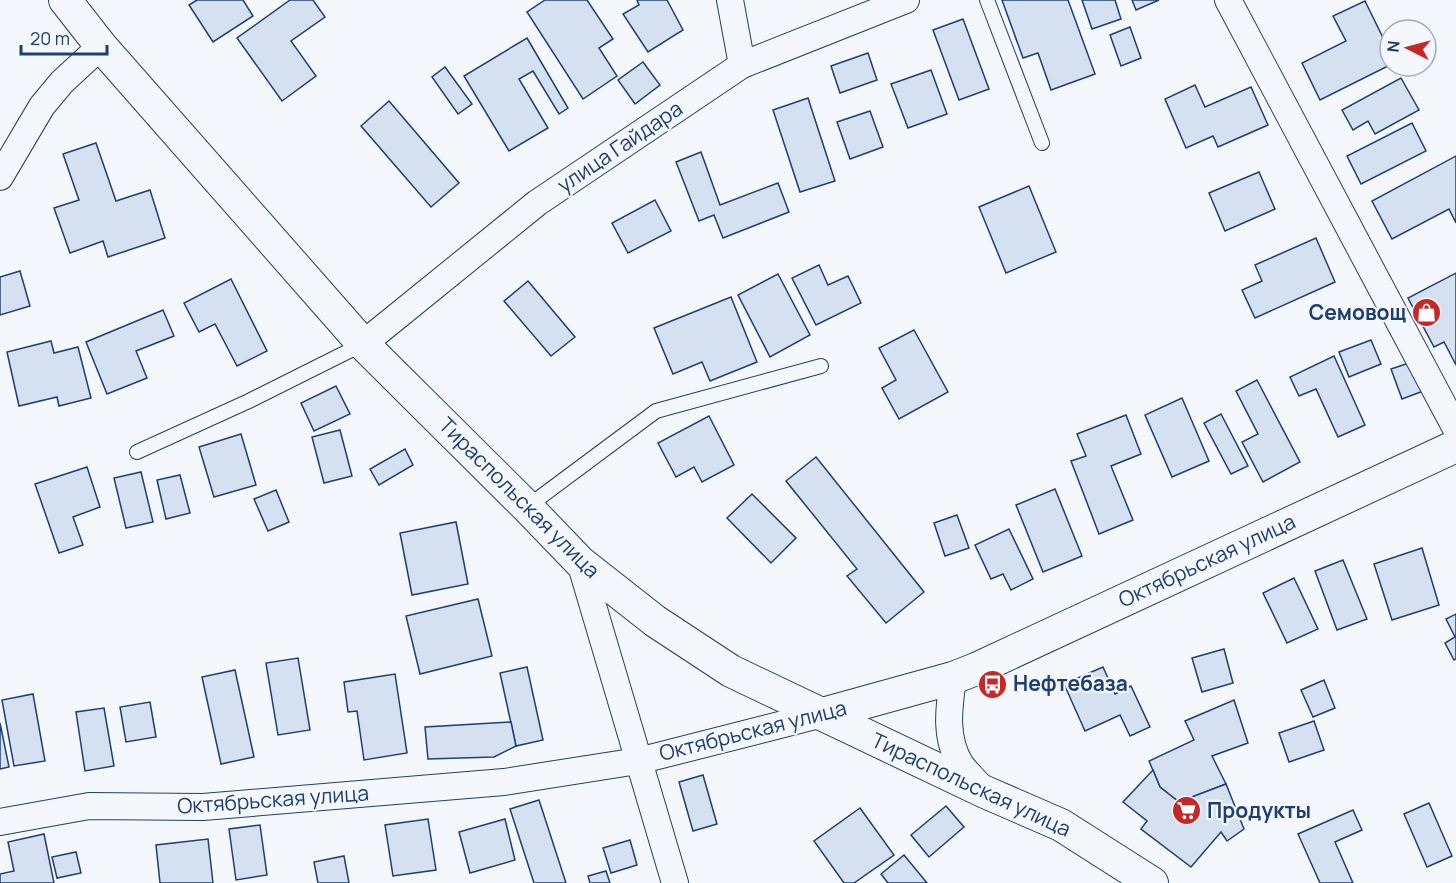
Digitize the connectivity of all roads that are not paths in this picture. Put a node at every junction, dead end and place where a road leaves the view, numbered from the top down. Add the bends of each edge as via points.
1 (65, 0) edge
2 (730, 0) edge
3 (906, 0) edge
4 (987, 0) edge
5 (1228, 0) edge
6 (101, 46) junction
7 (742, 65) junction
8 (1042, 143) dead end
9 (0, 177) edge
10 (363, 344) junction
11 (821, 366) dead end
12 (1456, 429) edge
13 (1456, 446) edge
14 (137, 452) dead end
15 (527, 507) junction
16 (580, 562) junction
17 (953, 678) junction
18 (823, 714) junction
19 (638, 761) junction
20 (985, 792) junction
21 (0, 822) edge
22 (675, 883) edge
23 (1152, 883) edge

1 - 6 street, Тираспольская улица
2 - 7 street
3 - 7 street, улица Гайдара
4 - 8 lane
5 - 12 street
6 - 9 street via 42,106
6 - 10 street, Тираспольская улица
7 - 10 street, улица Гайдара via 537,203
10 - 14 lane
10 - 15 street, Тираспольская улица
11 - 15 lane via 656,411
13 - 17 street, Октябрьская улица
15 - 16 street, Тираспольская улица
16 - 18 street, Тираспольская улица via 655,621 731,671
16 - 19 street
17 - 18 street, Октябрьская улица
17 - 20 street via 950,737 961,764
18 - 19 street, Октябрьская улица
18 - 20 street, Тираспольская улица
19 - 21 street, Октябрьская улица via 504,782 202,807 89,806
19 - 22 street
20 - 23 street, Тираспольская улица via 1061,825

